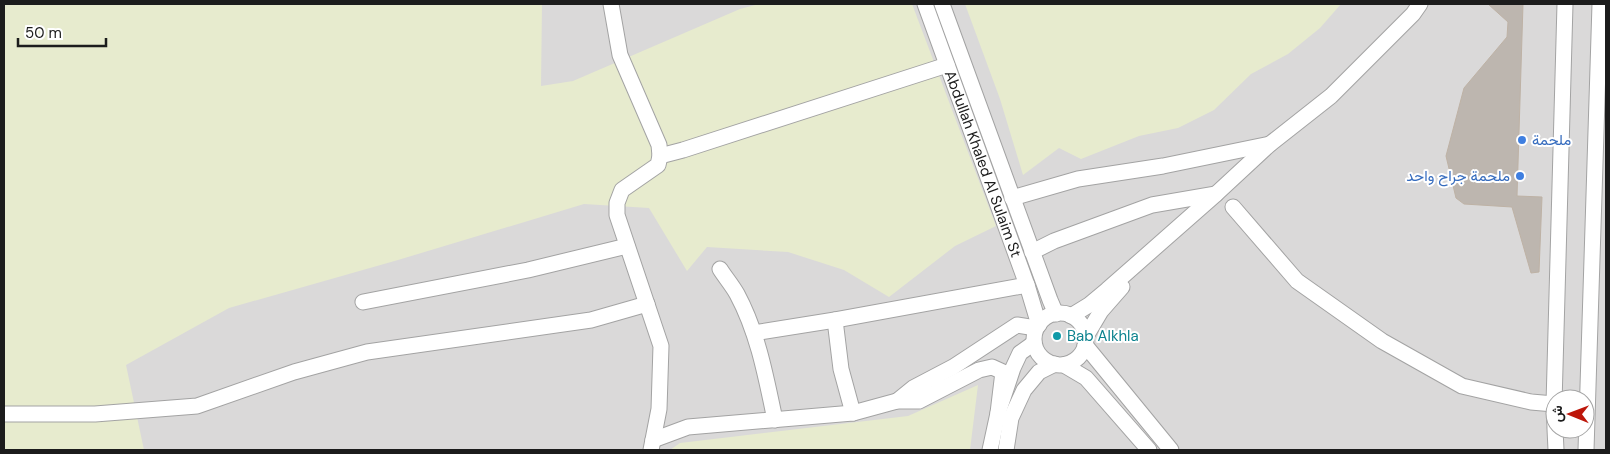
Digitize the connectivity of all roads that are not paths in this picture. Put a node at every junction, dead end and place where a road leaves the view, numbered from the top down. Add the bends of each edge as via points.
1 (611, 4) edge
2 (925, 4) edge
3 (942, 4) edge
4 (1420, 4) edge
5 (1565, 4) edge
6 (1600, 4) edge
7 (947, 64) junction
8 (1270, 144) junction
9 (660, 156) junction
10 (1216, 194) junction
11 (1012, 198) junction
12 (1233, 207) dead end
13 (628, 246) junction
14 (1155, 248) junction
15 (1032, 252) junction
16 (720, 269) dead end
17 (1027, 285) junction
18 (363, 302) dead end
19 (647, 304) junction
20 (1064, 315) junction
21 (835, 320) junction
22 (1037, 332) junction
23 (754, 333) junction
24 (1085, 341) junction
25 (1060, 364) junction
26 (1554, 389) edge
27 (897, 401) junction
28 (1545, 403) edge
29 (853, 413) junction
30 (998, 413) junction
31 (4, 414) edge
32 (775, 420) junction
33 (652, 445) edge
34 (990, 450) edge
35 (1006, 450) edge
36 (1149, 450) edge
37 (1171, 450) edge
38 (1586, 450) edge

1 - 9 street via 620,55 659,145
2 - 7 street, Abdullah Khaled Al Sulaim St
3 - 11 street, Abdullah Khaled Al Sulaim St
4 - 8 street via 1331,96
5 - 26 street
6 - 38 street
7 - 9 street
7 - 17 street, Abdullah Khaled Al Sulaim St
8 - 10 street
8 - 11 street via 1078,179
9 - 13 street via 658,165 622,190 617,203 617,215
10 - 14 street
10 - 15 street via 1152,205 1054,240
11 - 15 street, Abdullah Khaled Al Sulaim St
12 - 28 street via 1297,281 1382,340 1462,386
13 - 18 street via 528,270
13 - 19 street
14 - 20 street via 1089,305
14 - 24 street via 1101,311
15 - 20 street, Abdullah Khaled Al Sulaim St via 1050,300
16 - 23 street via 737,294
17 - 21 street
17 - 22 street, Abdullah Khaled Al Sulaim St
19 - 31 street via 591,320 367,352 294,372 197,406 95,414
19 - 33 street via 661,346 659,409
20 - 22 street via 1043,319
20 - 24 street via 1081,325
21 - 23 street
21 - 29 street via 841,369
22 - 25 street via 1038,353
22 - 27 street via 1016,324
22 - 30 street via 1020,354
23 - 32 street
24 - 25 street via 1077,358
24 - 37 street
25 - 35 street via 1039,372 1024,390 1012,418
25 - 36 street via 1086,378
27 - 29 street
27 - 30 street via 919,401 979,370 992,367 1003,372
29 - 32 street
30 - 34 street
32 - 33 street via 688,427

